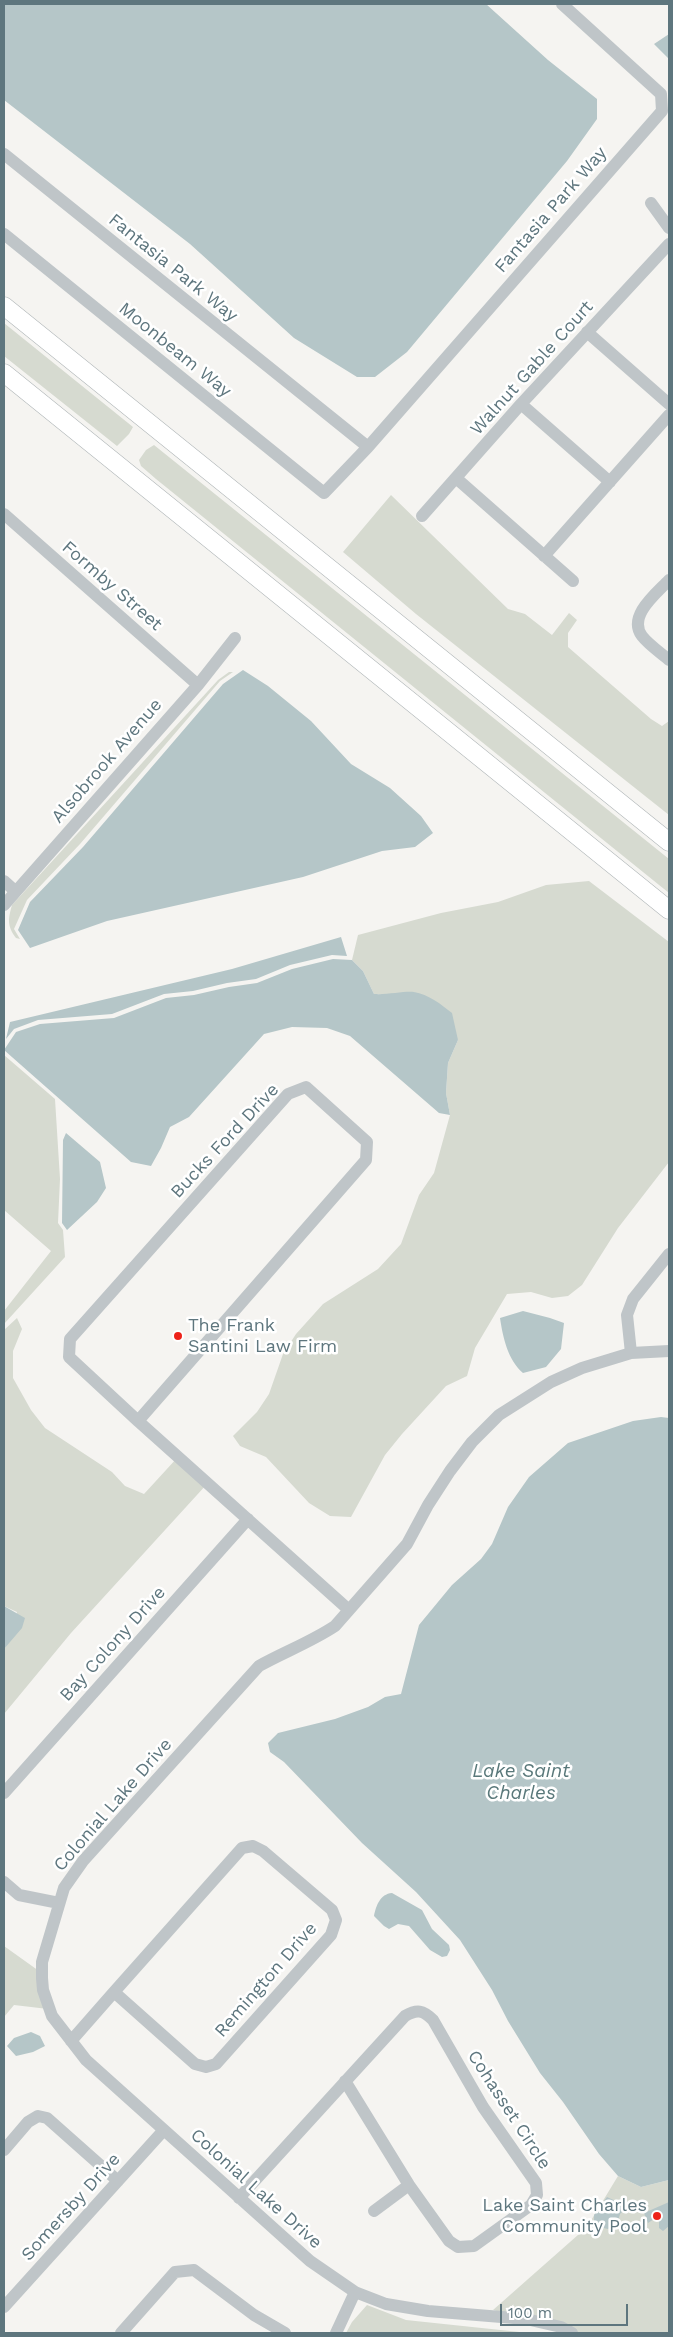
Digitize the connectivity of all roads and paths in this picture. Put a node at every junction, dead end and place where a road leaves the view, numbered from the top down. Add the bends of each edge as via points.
1 (562, 4) edge
2 (4, 154) edge
3 (650, 203) dead end
4 (669, 228) edge
5 (4, 234) edge
6 (669, 244) edge
7 (4, 306) edge
8 (588, 332) junction
9 (4, 374) edge
10 (521, 404) junction
11 (669, 404) edge
12 (669, 415) edge
13 (368, 447) junction
14 (456, 478) junction
15 (610, 482) junction
16 (324, 493) joint
17 (4, 514) edge
18 (422, 516) dead end
19 (544, 556) junction
20 (669, 580) edge
21 (572, 581) dead end
22 (235, 638) dead end
23 (669, 660) edge
24 (198, 685) junction
25 (669, 842) edge
26 (4, 881) edge
27 (15, 892) junction
28 (4, 904) edge
29 (669, 910) edge
30 (669, 1254) edge
31 (669, 1351) edge
32 (631, 1353) junction
33 (138, 1421) junction
34 (248, 1520) junction
35 (349, 1610) junction
36 (4, 1793) edge
37 (4, 1882) edge
38 (59, 1903) junction
39 (114, 1992) junction
40 (71, 2040) junction
41 (345, 2081) junction
42 (163, 2131) junction
43 (4, 2150) edge
44 (118, 2181) junction
45 (409, 2185) junction
46 (240, 2198) junction
47 (374, 2211) dead end
48 (355, 2292) junction
49 (4, 2307) edge
50 (121, 2333) edge
51 (285, 2333) edge
52 (336, 2333) edge
53 (572, 2333) edge

1 - 13 street, Fantasia Park Way via 661,94 662,111
2 - 13 street, Fantasia Park Way
3 - 4 street
5 - 16 street, Moonbeam Way
6 - 8 street, Walnut Gable Court
7 - 25 highway
8 - 10 street, Walnut Gable Court
8 - 11 street
9 - 29 highway
10 - 14 street, Walnut Gable Court
10 - 15 street
12 - 15 street
13 - 16 street, Fantasia Park Way
14 - 18 street, Walnut Gable Court
14 - 19 street
15 - 19 street
17 - 24 street, Formby Street
19 - 21 street
20 - 23 street via 641,611 637,624 642,636
22 - 24 street, Alsobrook Avenue
24 - 27 street, Alsobrook Avenue
26 - 27 street
27 - 28 street, Alsobrook Avenue
30 - 32 street via 633,1299 627,1315
31 - 32 street, Colonial Lake Drive
32 - 35 street, Colonial Lake Drive via 582,1368 551,1382 499,1415 472,1442 450,1471 407,1544
33 - 33 street, Bucks Ford Drive via 68,1357 70,1339 288,1094 306,1087 367,1142 366,1160
33 - 34 street, Bucks Ford Drive
34 - 35 street, Bucks Ford Drive
34 - 36 street, Bay Colony Drive
35 - 38 street, Colonial Lake Drive via 320,1636 259,1666 83,1861 64,1888
37 - 38 street via 19,1895
38 - 40 street, Colonial Lake Drive via 42,1962 43,1990 52,2016
39 - 39 street, Remington Drive via 242,1848 253,1846 263,1851 332,1910 336,1920 331,1935 216,2064 206,2067 195,2064
39 - 40 street, Remington Drive
40 - 42 street, Colonial Lake Drive via 86,2060
41 - 45 street, Cohasset Circle
41 - 45 street, Cohasset Circle via 405,2016 414,2010 425,2012 433,2020 483,2107 536,2183 537,2195 531,2205 474,2246 458,2247 449,2241
41 - 46 street, Cohasset Circle
42 - 44 street, Somersby Drive
42 - 46 street, Colonial Lake Drive
43 - 44 street via 28,2122 38,2116 47,2118
44 - 49 street, Somersby Drive
45 - 47 street
46 - 48 street, Colonial Lake Drive via 310,2261
48 - 52 street
48 - 53 street, Colonial Lake Drive via 386,2304 526,2319 561,2327
50 - 51 street via 176,2272 194,2270 254,2315

